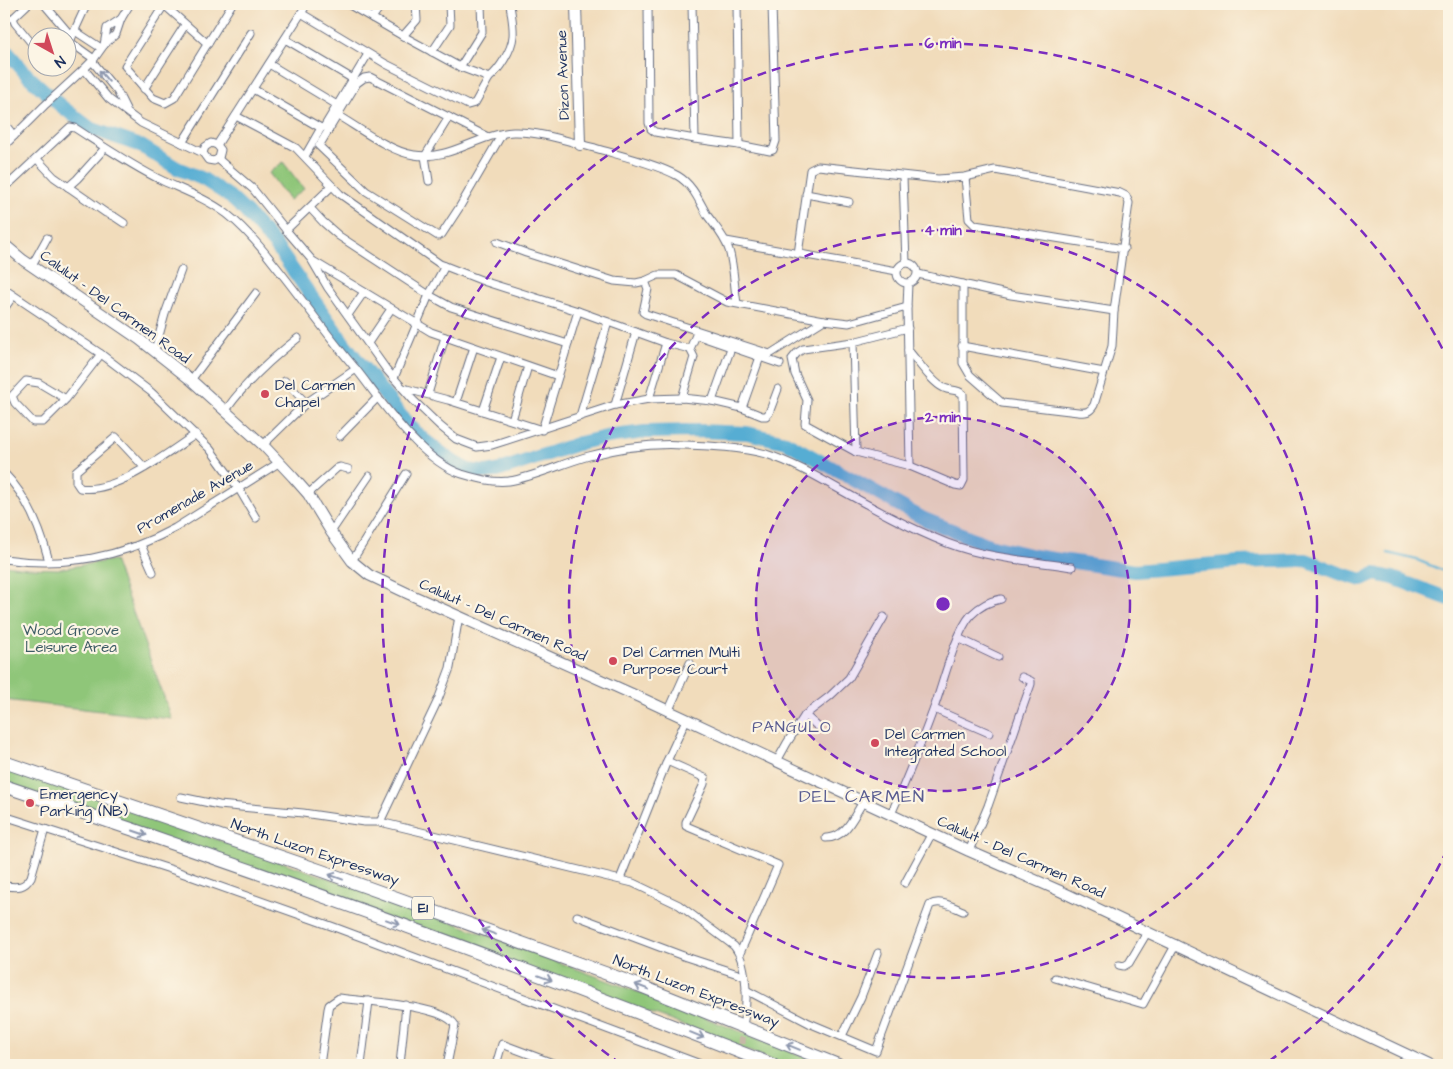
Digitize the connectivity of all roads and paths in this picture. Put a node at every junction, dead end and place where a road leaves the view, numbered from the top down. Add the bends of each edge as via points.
1 (28, 4) edge
2 (44, 4) edge
3 (86, 4) edge
4 (130, 4) edge
5 (163, 4) edge
6 (232, 4) edge
7 (307, 4) edge
8 (348, 4) edge
9 (382, 4) edge
10 (416, 4) edge
11 (448, 4) edge
12 (481, 4) edge
13 (510, 4) edge
14 (576, 4) edge
15 (648, 4) edge
16 (692, 4) edge
17 (737, 4) edge
18 (772, 4) edge
19 (301, 13) junction
20 (372, 18) junction
21 (185, 25) junction
22 (63, 28) edge
23 (76, 28) edge
24 (251, 33) dead end
25 (402, 36) junction
26 (28, 39) edge
27 (284, 39) junction
28 (78, 41) edge
29 (208, 44) junction
30 (78, 46) edge
31 (103, 46) junction
32 (432, 52) junction
33 (368, 54) junction
34 (93, 60) junction
35 (269, 64) junction
36 (460, 67) junction
37 (84, 69) junction
38 (489, 78) junction
39 (353, 79) junction
40 (144, 89) junction
41 (253, 89) junction
42 (337, 105) junction
43 (128, 112) junction
44 (337, 115) junction
45 (236, 116) junction
46 (449, 117) junction
47 (4, 123) edge
48 (321, 128) junction
49 (502, 134) junction
50 (14, 136) junction
51 (488, 137) junction
52 (694, 139) junction
53 (182, 144) junction
54 (580, 144) junction
55 (217, 145) junction
56 (739, 145) junction
57 (4, 146) edge
58 (105, 148) junction
59 (203, 153) junction
60 (304, 156) junction
61 (425, 156) junction
62 (37, 159) junction
63 (218, 159) junction
64 (903, 177) junction
65 (965, 177) junction
66 (429, 181) dead end
67 (4, 184) edge
68 (332, 186) junction
69 (68, 187) junction
70 (806, 194) junction
71 (849, 202) dead end
72 (310, 208) junction
73 (124, 223) dead end
74 (286, 230) junction
75 (47, 238) dead end
76 (726, 241) junction
77 (497, 242) dead end
78 (4, 244) edge
79 (1124, 249) junction
80 (798, 254) junction
81 (311, 259) junction
82 (906, 263) junction
83 (32, 265) junction
84 (445, 266) junction
85 (181, 270) dead end
86 (897, 271) junction
87 (918, 274) junction
88 (646, 282) junction
89 (908, 283) junction
90 (963, 284) junction
91 (4, 289) edge
92 (364, 292) junction
93 (256, 294) dead end
94 (429, 295) junction
95 (13, 296) junction
96 (737, 303) junction
97 (907, 307) junction
98 (4, 309) edge
99 (391, 309) junction
100 (578, 311) junction
101 (1114, 311) junction
102 (348, 315) junction
103 (824, 320) junction
104 (608, 322) junction
105 (416, 324) junction
106 (908, 328) junction
107 (636, 332) junction
108 (445, 337) junction
109 (298, 338) dead end
110 (853, 342) junction
111 (368, 343) junction
112 (666, 343) junction
113 (568, 344) junction
114 (962, 346) junction
115 (474, 348) junction
116 (732, 348) junction
117 (690, 349) junction
118 (155, 350) junction
119 (908, 350) junction
120 (100, 354) junction
121 (501, 356) junction
122 (760, 357) junction
123 (780, 364) dead end
124 (528, 366) junction
125 (356, 369) junction
126 (1104, 372) junction
127 (558, 376) junction
128 (394, 378) junction
129 (191, 380) junction
130 (286, 381) dead end
131 (402, 387) junction
132 (778, 389) dead end
133 (428, 394) junction
134 (378, 397) junction
135 (682, 398) junction
136 (649, 399) junction
137 (66, 400) junction
138 (712, 401) junction
139 (456, 402) junction
140 (306, 403) junction
141 (615, 405) junction
142 (742, 408) junction
143 (226, 410) junction
144 (483, 411) junction
145 (580, 416) junction
146 (512, 420) junction
147 (542, 430) junction
148 (196, 434) junction
149 (340, 436) dead end
150 (263, 445) junction
151 (856, 452) junction
152 (280, 462) junction
153 (910, 466) junction
154 (145, 468) junction
155 (348, 469) dead end
156 (4, 473) edge
157 (406, 474) dead end
158 (369, 476) dead end
159 (13, 486) junction
160 (4, 487) edge
161 (239, 489) junction
162 (308, 494) junction
163 (256, 518) dead end
164 (331, 532) junction
165 (141, 545) junction
166 (4, 558) edge
167 (352, 561) junction
168 (49, 562) junction
169 (1072, 567) dead end
170 (153, 572) dead end
171 (1001, 599) dead end
172 (459, 616) junction
173 (884, 617) dead end
174 (958, 638) junction
175 (998, 657) dead end
176 (690, 663) dead end
177 (1022, 677) dead end
178 (934, 709) junction
179 (668, 712) junction
180 (805, 715) junction
181 (686, 720) junction
182 (817, 726) dead end
183 (989, 733) dead end
184 (667, 761) junction
185 (4, 762) edge
186 (777, 762) junction
187 (4, 786) edge
188 (181, 797) dead end
189 (863, 802) junction
190 (891, 814) junction
191 (4, 816) edge
192 (380, 822) junction
193 (45, 829) junction
194 (932, 833) junction
195 (826, 838) dead end
196 (969, 852) junction
197 (620, 879) junction
198 (905, 883) dead end
199 (4, 886) edge
200 (963, 911) dead end
201 (577, 916) dead end
202 (1148, 931) junction
203 (1176, 944) junction
204 (740, 953) junction
205 (878, 953) dead end
206 (1119, 965) dead end
207 (744, 976) junction
208 (1055, 978) dead end
209 (746, 990) junction
210 (369, 1002) junction
211 (406, 1005) junction
212 (744, 1020) tunnel mouth
213 (842, 1036) junction
214 (545, 1063) edge
215 (320, 1065) edge
216 (361, 1065) edge
217 (400, 1065) edge
218 (447, 1065) edge
219 (496, 1065) edge
220 (558, 1065) edge
221 (703, 1065) edge
222 (773, 1065) edge
223 (838, 1065) edge
224 (1429, 1065) edge

1 - 26 street via 14,18
2 - 22 street
3 - 23 street
4 - 31 street via 120,19 116,34
5 - 21 street
5 - 40 street via 125,64
6 - 29 street
7 - 19 street
8 - 20 street
9 - 20 street
10 - 25 street via 417,20
11 - 32 street via 450,24
12 - 36 street via 482,32
13 - 38 street via 513,38
14 - 54 main road, Dizon Avenue
15 - 52 street via 651,129
16 - 52 street
17 - 56 street
18 - 56 street via 776,141 773,150 764,151
19 - 27 street
19 - 33 street
20 - 25 street
21 - 29 street
21 - 40 street
24 - 53 street
25 - 32 street
27 - 35 street
27 - 39 street
28 - 31 street
29 - 40 street via 170,101 165,103 153,98
30 - 34 street
31 - 34 street
32 - 36 street
33 - 38 street via 468,105 475,103
33 - 39 street
34 - 37 street
43 -> 34 street via 117,91
35 - 41 street
35 - 42 street
36 - 38 street
37 - 43 street via 109,99
37 - 50 street
39 - 42 street
41 - 45 street
41 - 48 street
42 - 48 street
43 - 53 street
44 - 46 street via 357,83 370,77
44 - 49 street via 319,143 320,148 366,191 438,236 459,208
44 - 61 street via 399,151
45 - 55 street
45 - 60 street via 296,148
46 - 51 street
46 - 61 street
47 - 50 street
48 - 60 street
49 - 51 street
49 - 54 street via 532,133
50 - 57 street
51 - 61 street via 456,151
52 - 56 street
53 - 59 street
54 - 76 street via 679,176 696,195
55 - 59 street via 208,144
55 - 63 street via 221,153
58 - 62 street via 70,127
58 - 69 street
58 - 125 street via 162,181 197,195 233,219 265,252
59 - 63 street via 208,160
60 - 68 street
61 - 66 street
62 - 67 street via 10,183
62 - 69 street
63 - 74 street via 253,189
64 - 65 street
64 - 70 street via 814,166 810,170
64 - 82 street
65 - 79 street via 968,219 975,225
65 - 79 street via 994,170 1120,193 1129,203
68 - 72 street
68 - 84 street via 352,204
69 - 73 street
70 - 71 street
70 - 80 street
72 - 74 street
72 - 94 street via 340,236
74 - 81 street
75 - 83 street
76 - 80 street
76 - 96 street
77 - 88 street via 614,281
78 - 83 main road, Calulut - Del Carmen Road
79 - 101 street
80 - 86 street
81 - 92 street
81 - 102 street
82 - 86 street
82 - 87 street via 913,264
83 - 118 main road, Calulut - Del Carmen Road
84 - 94 street
84 - 100 street
85 - 118 street
86 - 89 street via 901,281
87 - 89 street
87 - 90 street
88 - 96 street via 658,275 676,275 727,302
88 - 103 street via 648,289 643,312 646,314 770,354
89 - 97 street
90 - 101 street
90 - 114 street
91 - 95 street
92 - 99 street
92 - 102 street
93 - 129 street
94 - 105 street
94 - 113 street via 451,306
95 - 98 street
95 - 120 street
96 - 103 street
97 - 103 street via 849,323
97 - 106 street
99 - 105 street
99 - 111 street
100 - 104 street
100 - 113 street
101 - 126 street via 1112,346
102 - 111 street
104 - 107 street
104 - 145 street
105 - 108 street
105 - 128 street
106 - 110 street
106 - 119 street
107 - 112 street
107 - 141 street
108 - 115 street
108 - 133 street
109 - 143 street via 250,381
110 - 151 street
110 - 151 street via 803,349 792,359 807,400 805,425
111 - 128 street
112 - 117 street
112 - 136 street
113 - 127 street
114 - 126 street
114 - 126 street via 963,363 970,375 1002,403 1085,413 1094,405
115 - 121 street
115 - 139 street
116 - 117 street via 696,335
116 - 122 street
116 - 138 street
117 - 135 street via 694,357
118 - 129 main road, Calulut - Del Carmen Road
119 - 153 street
119 - 153 street via 944,389 958,390 963,394 963,484 955,485
120 - 137 street
120 - 148 street via 151,392
121 - 124 street
121 - 144 street
122 - 123 street
122 - 142 street
124 - 127 street
124 - 146 street
125 - 134 street
125 - 140 street
127 - 147 street
128 - 131 street
129 - 143 main road, Calulut - Del Carmen Road
130 - 140 street
131 - 133 street
131 - 147 street via 440,426 466,444 477,447 492,445
132 - 142 street via 766,416
133 - 139 street
134 - 149 street
134 - 169 street via 421,447 442,464 478,478 509,481 587,457 637,446 681,444 763,453 801,468 949,544 986,554
135 - 136 street
135 - 138 street
136 - 141 street
137 - 137 street via 38,423 33,422 12,396 26,381 34,381
138 - 142 street
139 - 144 street
140 - 150 street
141 - 145 street
143 - 150 main road, Calulut - Del Carmen Road
144 - 146 street
145 - 147 street
146 - 147 street
148 - 154 street
148 - 161 street
150 - 152 main road, Calulut - Del Carmen Road
151 - 153 street
152 - 161 street, Promenade Avenue
152 - 162 main road, Calulut - Del Carmen Road
154 - 154 street via 126,478 87,489 80,488 75,476 76,471 116,437
155 - 162 street via 337,468
156 - 159 street
157 - 167 street
158 - 164 street
159 - 160 street
159 - 168 street via 44,540
161 - 163 street
161 - 165 street, Promenade Avenue
162 - 164 main road, Calulut - Del Carmen Road
164 - 167 main road, Calulut - Del Carmen Road
165 - 168 street, Promenade Avenue via 84,561
165 - 170 street
166 - 168 street, Promenade Avenue
167 - 172 main road, Calulut - Del Carmen Road via 374,577
171 - 174 street via 990,601 971,616
172 - 179 main road, Calulut - Del Carmen Road
172 - 192 street via 450,668 438,700
173 - 180 street via 848,678
174 - 175 street
174 - 178 street
176 - 179 street
177 - 196 street via 1031,684
178 - 183 street
178 - 190 street
179 - 181 main road, Calulut - Del Carmen Road
180 - 182 street
180 - 186 street
181 - 184 street
181 - 186 main road, Calulut - Del Carmen Road
184 - 197 street
184 - 204 street via 705,778 686,826 778,865
223 -> 185 highway, North Luzon Expressway / E1 via 629,982 322,871
186 - 189 main road, Calulut - Del Carmen Road
187 -> 222 highway, E1 via 627,1007
188 - 192 street via 219,805
189 - 190 main road, Calulut - Del Carmen Road
189 - 195 street via 844,832
190 - 194 main road, Calulut - Del Carmen Road
191 - 193 street
192 - 197 street
193 - 199 street via 28,883 21,887
193 - 221 street via 325,923
194 - 196 main road, Calulut - Del Carmen Road
194 - 198 street
196 - 202 main road, Calulut - Del Carmen Road
197 - 204 street via 679,906
200 - 213 street via 940,902 930,905 876,1051
201 - 207 street
202 - 203 main road, Calulut - Del Carmen Road
202 - 206 street via 1129,963
203 - 208 street via 1143,1004
203 - 224 main road, Calulut - Del Carmen Road
204 - 207 street
205 - 213 street
207 - 209 street
209 - 212 street
209 - 213 street via 809,1023
210 - 211 street
210 - 215 street via 338,998 329,1005
210 - 216 street
211 - 217 street
211 - 218 street via 453,1022
214 - 219 street via 502,1044
214 - 220 street

